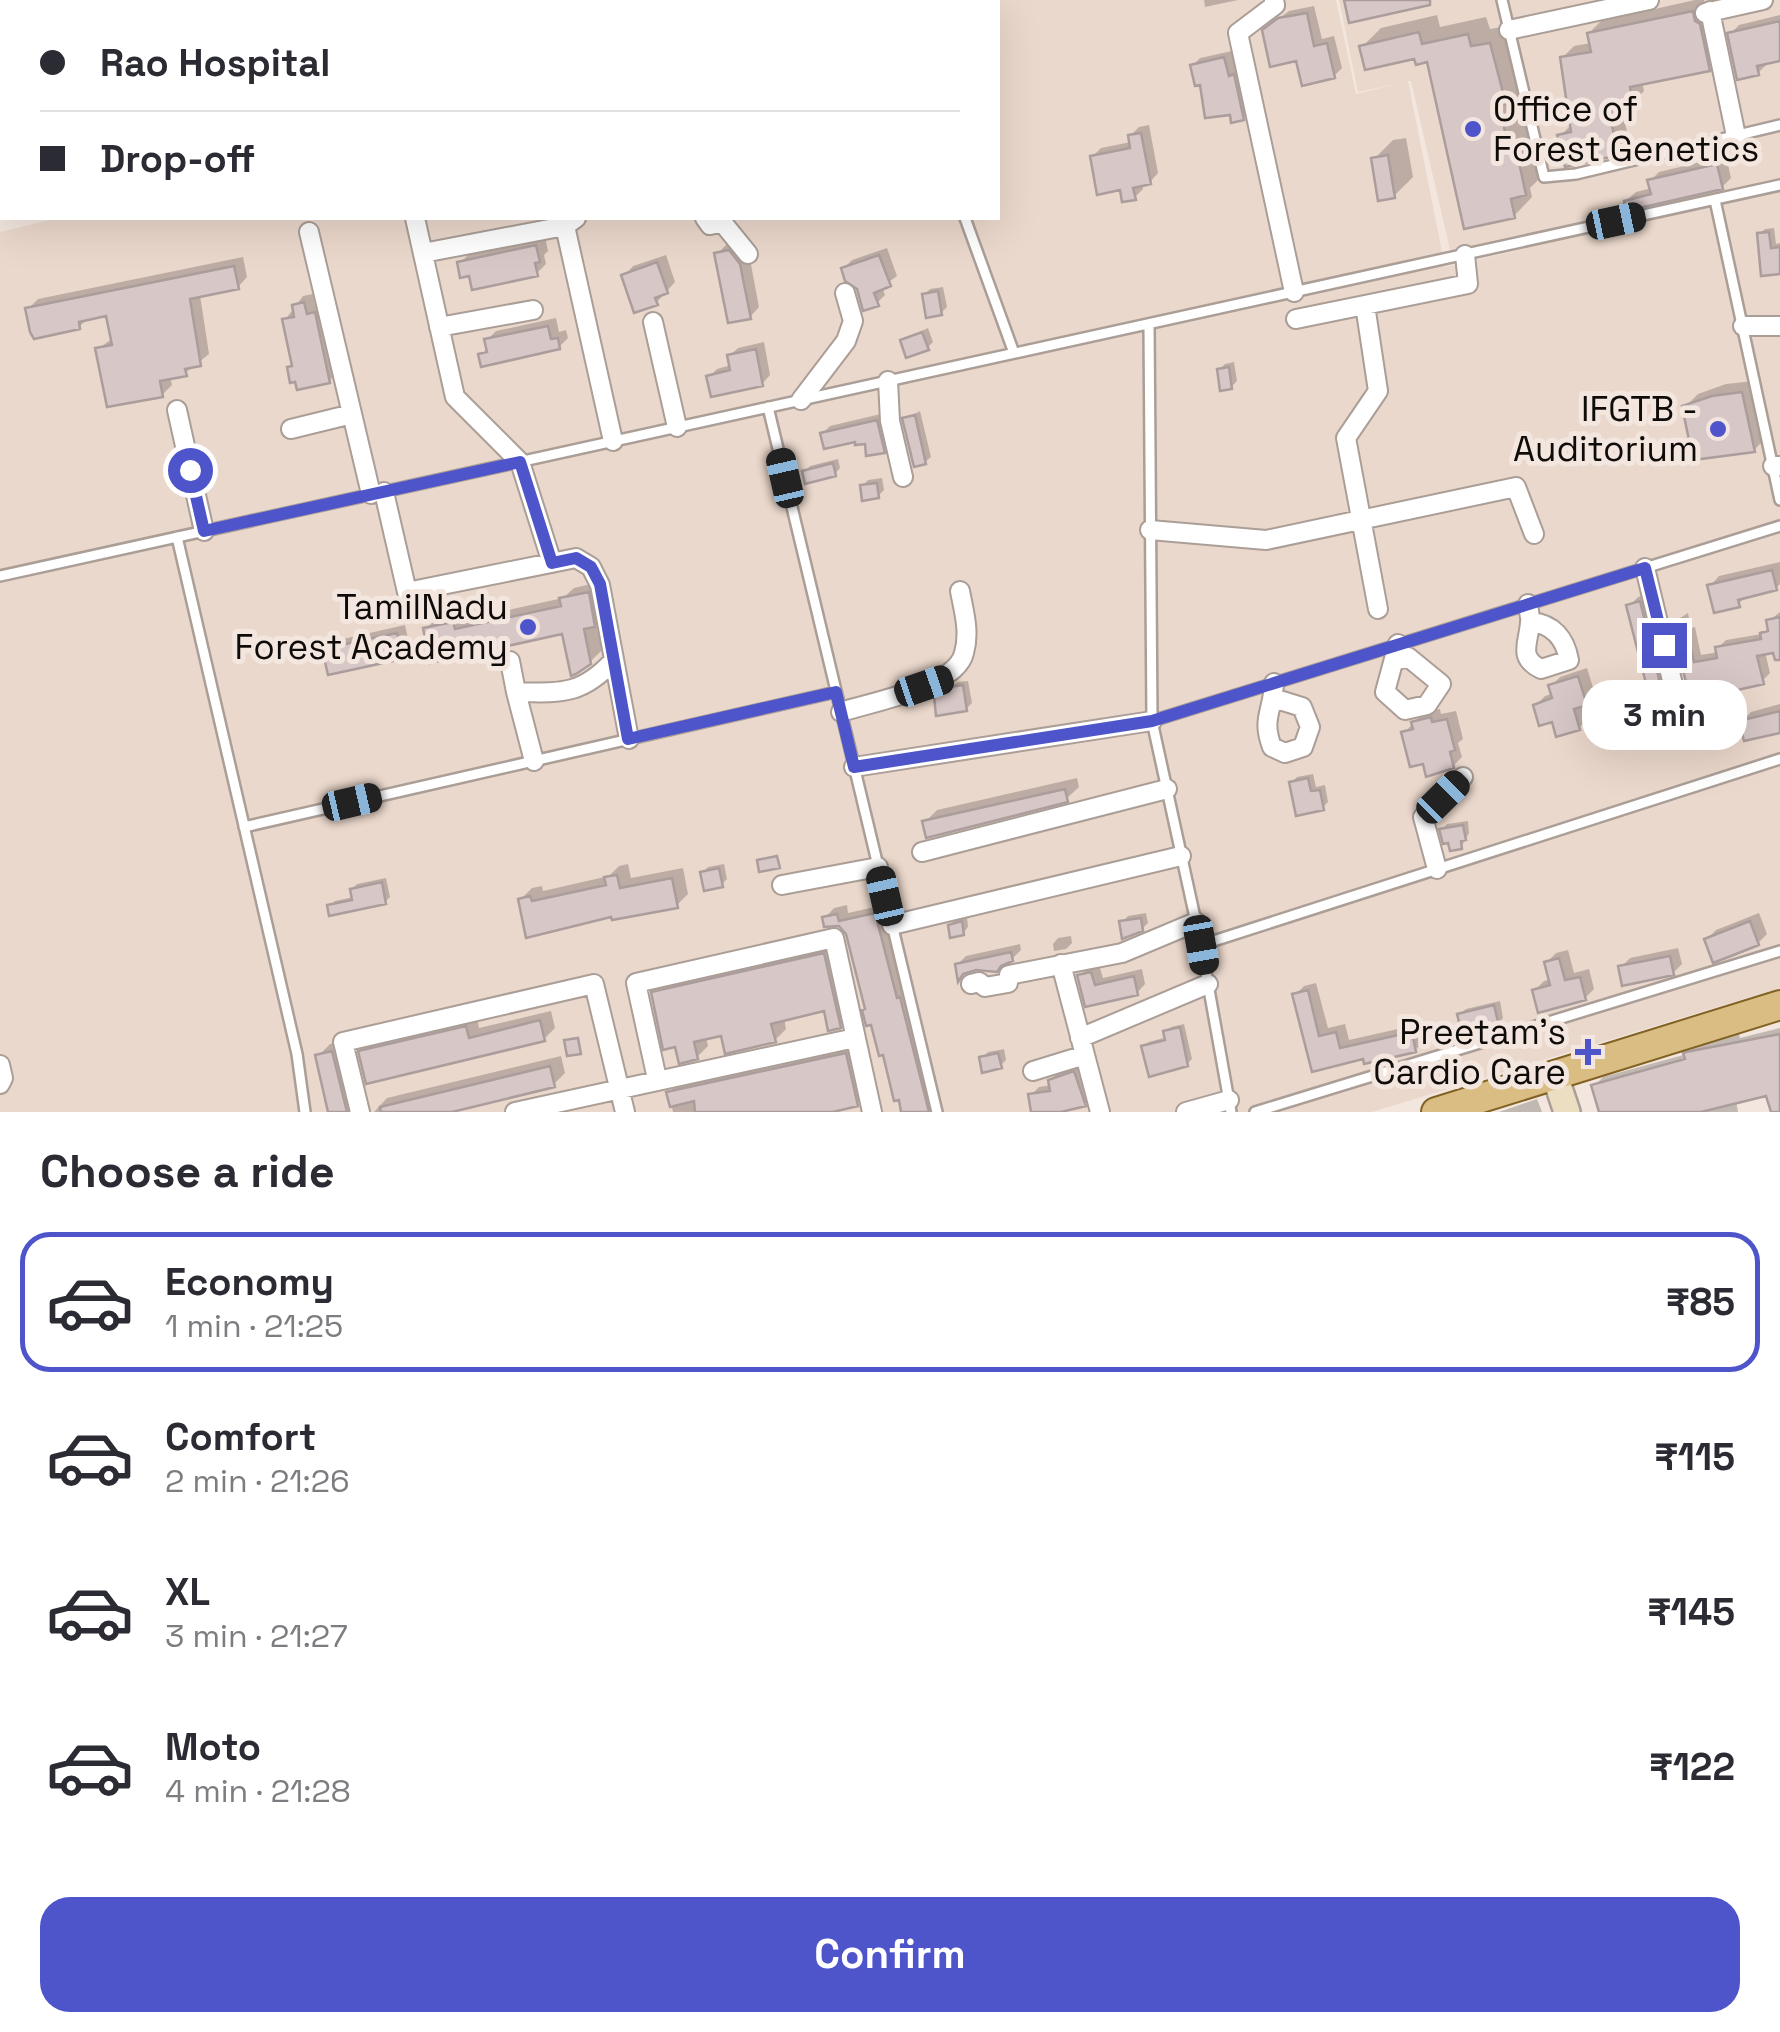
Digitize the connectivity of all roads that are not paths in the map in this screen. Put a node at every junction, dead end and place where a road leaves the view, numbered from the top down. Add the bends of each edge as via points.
1 (1274, 0) edge
2 (1502, 0) edge
3 (1649, 0) edge
4 (1764, 0) edge
5 (1701, 7) edge
6 (1509, 30) junction
7 (1780, 124) edge
8 (1736, 136) junction
9 (1780, 186) edge
10 (1715, 200) junction
11 (415, 220) edge
12 (722, 220) edge
13 (966, 220) edge
14 (571, 222) edge
15 (309, 232) dead end
16 (423, 253) junction
17 (748, 254) dead end
18 (1465, 254) junction
19 (1294, 292) junction
20 (846, 293) dead end
21 (1366, 305) junction
22 (533, 310) dead end
23 (1296, 319) dead end
24 (653, 322) dead end
25 (1149, 324) junction
26 (1742, 326) junction
27 (1780, 326) edge
28 (440, 327) junction
29 (1014, 353) junction
30 (888, 381) junction
31 (801, 400) junction
32 (768, 407) junction
33 (176, 410) dead end
34 (352, 414) junction
35 (678, 427) junction
36 (291, 429) dead end
37 (613, 442) junction
38 (520, 462) junction
39 (1776, 466) edge
40 (902, 477) dead end
41 (377, 493) junction
42 (1780, 500) edge
43 (1361, 520) junction
44 (1780, 526) edge
45 (1150, 530) junction
46 (204, 531) junction
47 (1534, 534) dead end
48 (176, 537) junction
49 (552, 563) junction
50 (1645, 568) junction
51 (0, 576) edge
52 (960, 591) dead end
53 (1378, 609) dead end
54 (614, 660) junction
55 (510, 661) dead end
56 (516, 692) junction
57 (836, 692) junction
58 (841, 712) junction
59 (1152, 721) junction
60 (1682, 722) dead end
61 (628, 739) junction
62 (1780, 760) edge
63 (534, 761) junction
64 (854, 767) junction
65 (1463, 777) dead end
66 (1167, 789) junction
67 (244, 827) junction
68 (922, 852) dead end
69 (1182, 856) junction
70 (878, 866) junction
71 (1437, 869) junction
72 (782, 885) dead end
73 (1196, 922) junction
74 (892, 925) junction
75 (1201, 945) junction
76 (1780, 950) edge
77 (1061, 964) junction
78 (971, 984) dead end
79 (1208, 984) junction
80 (1780, 1004) edge
81 (855, 1038) junction
82 (1082, 1047) junction
83 (0, 1065) edge
84 (1033, 1071) dead end
85 (1555, 1076) junction
86 (657, 1079) junction
87 (0, 1084) edge
88 (619, 1088) junction
89 (1230, 1106) edge
90 (306, 1112) edge
91 (360, 1112) edge
92 (515, 1112) edge
93 (624, 1112) edge
94 (872, 1112) edge
95 (937, 1112) edge
96 (1100, 1112) edge
97 (1186, 1112) edge
98 (1256, 1112) edge
99 (1436, 1112) edge
100 (1567, 1112) edge

1 - 19 street via 1238,33
2 - 6 lane
3 - 6 street
4 - 5 street
5 - 8 street
6 - 8 lane via 1544,178
7 - 8 lane
9 - 10 lane
10 - 18 lane
10 - 26 lane
11 - 16 street
12 - 17 street
13 - 29 lane
14 - 16 street
14 - 37 street
15 - 34 street
16 - 28 street
18 - 19 lane
18 - 21 street via 1468,284
19 - 25 lane
20 - 31 street via 853,321 846,342
21 - 23 street
21 - 43 street via 1378,391 1346,438
22 - 28 street
24 - 35 street
25 - 29 lane
25 - 45 lane
26 - 27 street
26 - 39 lane
28 - 38 street via 455,397
29 - 30 lane
30 - 31 lane
30 - 40 street
31 - 32 lane
32 - 35 lane
32 - 57 lane
33 - 46 street
34 - 36 street
34 - 41 street
35 - 37 lane
37 - 38 lane
38 - 41 lane
38 - 49 street
39 - 42 lane
41 - 46 lane
41 - 49 street via 408,592
43 - 45 street via 1266,540
43 - 47 street via 1516,487
43 - 53 street
44 - 50 lane
45 - 59 lane
46 - 48 lane
48 - 51 lane
48 - 67 lane
49 - 54 street via 576,558 591,567
50 - 59 lane via 1529,613
50 - 60 street
52 - 58 street via 964,658 944,679
54 - 56 street via 593,683 555,693
54 - 61 street
55 - 56 street
56 - 63 street
57 - 58 lane
57 - 61 lane
58 - 64 lane
59 - 64 street
59 - 66 lane
61 - 63 lane
62 - 71 lane
63 - 67 lane
64 - 70 lane
65 - 71 street via 1423,817
66 - 68 street
66 - 69 lane
67 - 90 lane
69 - 73 lane
69 - 74 street
70 - 72 street
70 - 74 lane
71 - 75 lane
73 - 75 lane
73 - 77 street via 1122,953
74 - 95 lane
75 - 79 lane
76 - 98 lane
77 - 78 street via 1009,974 1008,983
77 - 82 street
79 - 82 street
79 - 89 lane
80 - 85 main road
81 - 86 street
81 - 86 street via 834,938 636,982
81 - 94 street
82 - 84 street
82 - 96 street
83 - 87 street
85 - 99 main road
85 - 100 street
86 - 88 street
88 - 91 street via 594,984 343,1042
88 - 92 street
88 - 93 street
89 - 97 street

